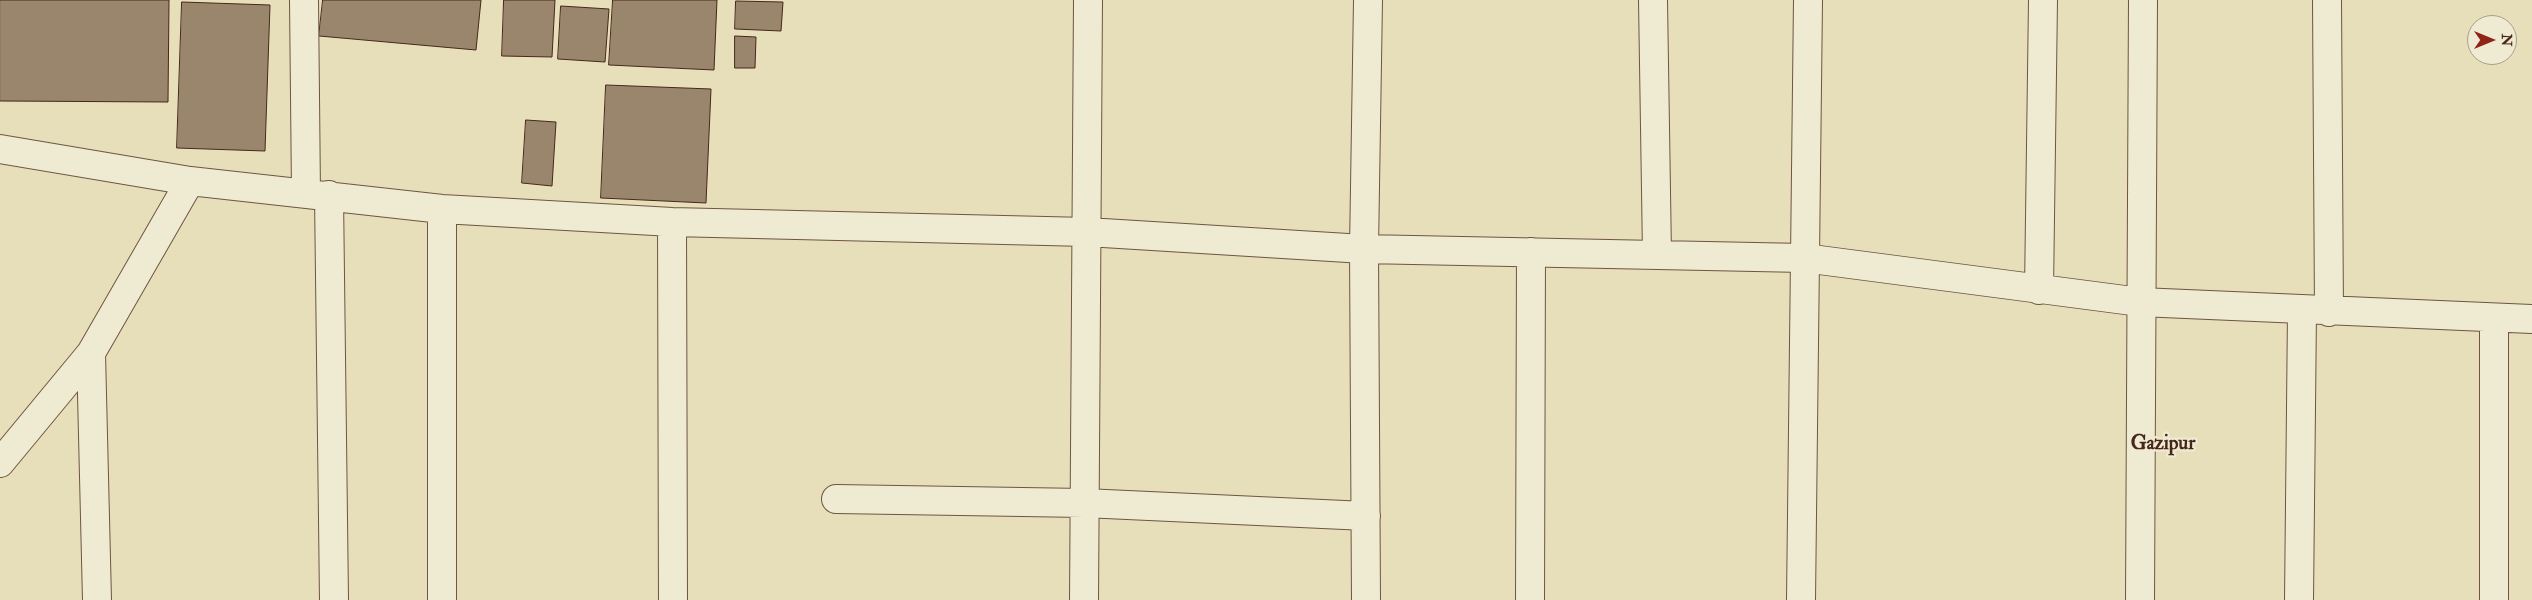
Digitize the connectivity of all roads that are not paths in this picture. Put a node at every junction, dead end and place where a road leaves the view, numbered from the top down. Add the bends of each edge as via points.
1 (304, 0) edge
2 (1088, 0) edge
3 (1368, 0) edge
4 (1653, 0) edge
5 (1808, 0) edge
6 (2043, 0) edge
7 (2143, 0) edge
8 (2327, 0) edge
9 (0, 149) edge
10 (190, 181) junction
11 (317, 194) junction
12 (442, 209) junction
13 (672, 222) junction
14 (1087, 232) junction
15 (1364, 249) junction
16 (1531, 252) junction
17 (1657, 254) junction
18 (1804, 258) junction
19 (2039, 290) junction
20 (2140, 302) junction
21 (2302, 311) junction
22 (2329, 312) junction
23 (2494, 319) junction
24 (2532, 319) edge
25 (91, 353) junction
26 (0, 463) edge
27 (836, 499) dead end
28 (1084, 503) junction
29 (1366, 516) junction
30 (98, 600) edge
31 (334, 600) edge
32 (442, 600) edge
33 (673, 600) edge
34 (1084, 600) edge
35 (1366, 600) edge
36 (1530, 600) edge
37 (1801, 600) edge
38 (2140, 600) edge
39 (2299, 600) edge
40 (2494, 600) edge

1 - 11 street
2 - 14 street
3 - 15 street
4 - 17 street
5 - 18 street
6 - 19 street
7 - 20 street
8 - 22 street
9 - 10 street
10 - 11 street
10 - 25 street
11 - 12 street
11 - 31 street
12 - 13 street
12 - 32 street
13 - 14 street
13 - 33 street
14 - 15 street
14 - 28 street
15 - 16 street
15 - 29 street
16 - 17 street
16 - 36 street
17 - 18 street
18 - 19 street
18 - 37 street
19 - 20 street
20 - 21 street
20 - 38 street
21 - 22 street
21 - 39 street
22 - 23 street
23 - 24 street
23 - 40 street
25 - 26 street
25 - 30 street
27 - 28 street
28 - 29 street
28 - 34 street
29 - 35 street

